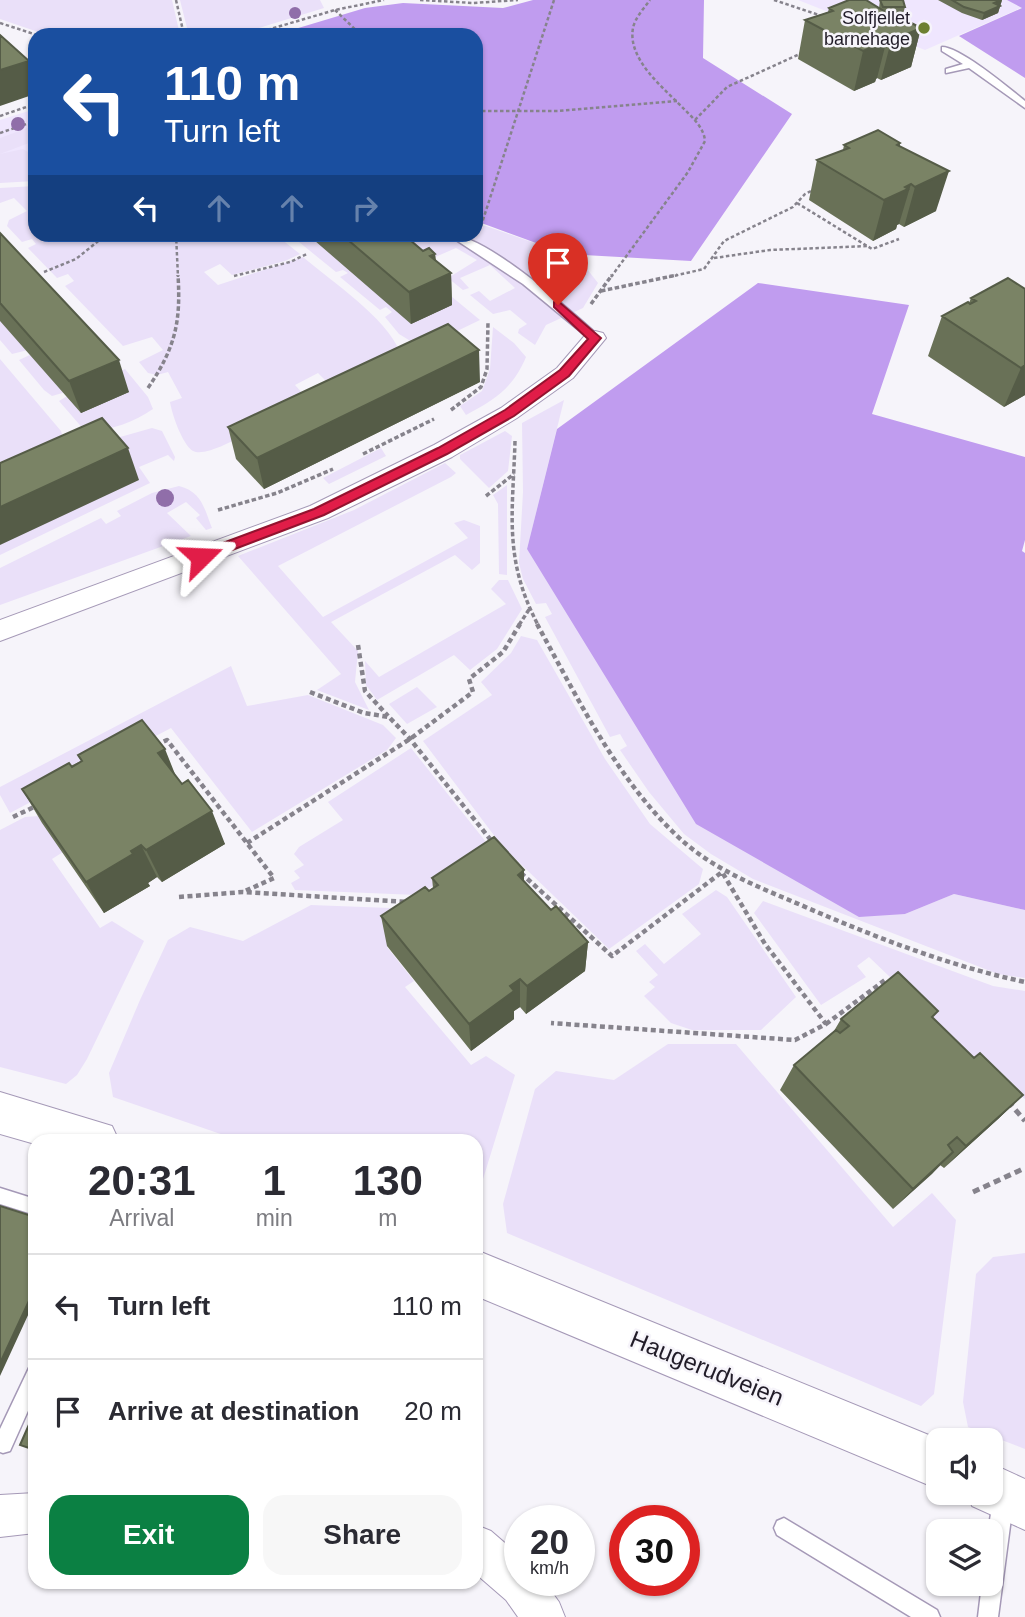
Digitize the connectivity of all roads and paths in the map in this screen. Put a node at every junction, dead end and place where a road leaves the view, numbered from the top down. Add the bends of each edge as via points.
1 (176, 0) edge
2 (384, 0) edge
3 (420, 0) edge
4 (518, 0) edge
5 (554, 0) edge
6 (650, 0) edge
7 (774, 0) edge
8 (474, 2) edge
9 (335, 10) junction
10 (828, 18) edge
11 (0, 23) edge
12 (182, 28) edge
13 (274, 28) edge
14 (354, 28) edge
15 (28, 32) edge
16 (812, 48) edge
17 (945, 49) dead end
18 (972, 64) junction
19 (949, 71) dead end
20 (677, 101) junction
21 (1025, 105) edge
22 (28, 106) edge
23 (483, 111) edge
24 (519, 111) junction
25 (0, 116) edge
26 (695, 121) junction
27 (28, 123) edge
28 (0, 133) edge
29 (816, 189) dead end
30 (797, 203) junction
31 (483, 220) edge
32 (899, 239) edge
33 (97, 242) edge
34 (176, 242) edge
35 (466, 242) edge
36 (476, 242) edge
37 (867, 246) junction
38 (474, 247) junction
39 (307, 254) dead end
40 (714, 258) junction
41 (44, 272) dead end
42 (234, 276) dead end
43 (600, 291) junction
44 (488, 322) dead end
45 (595, 338) junction
46 (148, 388) dead end
47 (451, 410) dead end
48 (439, 416) dead end
49 (515, 432) dead end
50 (353, 459) dead end
51 (342, 465) dead end
52 (515, 473) junction
53 (486, 496) dead end
54 (218, 510) dead end
55 (530, 608) junction
56 (0, 631) edge
57 (358, 645) dead end
58 (310, 692) dead end
59 (389, 717) junction
60 (410, 739) junction
61 (155, 746) edge
62 (37, 805) edge
63 (13, 817) dead end
64 (247, 843) junction
65 (502, 855) edge
66 (512, 864) edge
67 (722, 872) junction
68 (243, 892) junction
69 (179, 897) dead end
70 (414, 903) edge
71 (1025, 982) edge
72 (894, 989) edge
73 (551, 1023) edge
74 (826, 1024) junction
75 (999, 1093) edge
76 (1025, 1106) edge
77 (1018, 1111) junction
78 (0, 1113) edge
79 (1025, 1121) edge
80 (73, 1134) edge
81 (1025, 1168) edge
82 (973, 1192) edge
83 (0, 1196) edge
84 (28, 1205) edge
85 (483, 1276) edge
86 (28, 1389) edge
87 (3, 1444) dead end
88 (926, 1459) edge
89 (1006, 1496) edge
90 (28, 1514) edge
91 (0, 1516) edge
92 (784, 1528) dead end
93 (483, 1552) edge
94 (544, 1617) edge
95 (930, 1617) edge
96 (988, 1617) edge

1 - 12 path
2 - 9 path
3 - 8 path
4 - 8 path
5 - 24 path
6 - 20 path via 633,26 632,39 645,66
7 - 10 path
9 - 13 path
9 - 14 path
11 - 15 path
16 - 26 path via 727,87
17 - 18 lane
18 - 19 lane
18 - 21 lane
20 - 24 path
20 - 26 path
22 - 25 path
23 - 24 path
24 - 31 path
26 - 43 path via 704,132 703,148
27 - 28 path
29 - 30 path
30 - 37 path
30 - 40 path via 724,241
32 - 37 path
33 - 41 path via 76,259
34 - 46 path via 176,334 172,350
35 - 38 lane
36 - 38 path
37 - 40 path via 770,250
38 - 45 lane via 558,305
39 - 42 path
40 - 43 path via 699,271
43 - 45 path via 589,307
44 - 47 path via 487,369 481,387
45 - 56 street via 565,373 520,405 430,457 319,512
48 - 50 path
49 - 52 path
51 - 54 path via 299,485
52 - 53 path
52 - 55 path via 514,565
55 - 60 path via 503,652 469,680 473,692
55 - 67 path via 626,777 691,849
57 - 59 path via 360,684 371,702
58 - 59 path via 364,713
59 - 60 path
60 - 64 path
60 - 65 path
61 - 64 path via 167,740
62 - 63 path
64 - 68 path via 274,878
66 - 67 path via 612,956
67 - 71 path via 904,946
67 - 74 path via 765,944
68 - 69 path
68 - 70 path
72 - 74 path via 885,980
73 - 74 path via 795,1040
75 - 77 path
76 - 77 path
77 - 79 path
78 - 80 street
81 - 82 path
83 - 84 lane
85 - 88 street, Haugerudveien
86 - 87 lane
89 - 96 lane
90 - 91 street
92 - 95 lane
93 - 94 street via 521,1585

